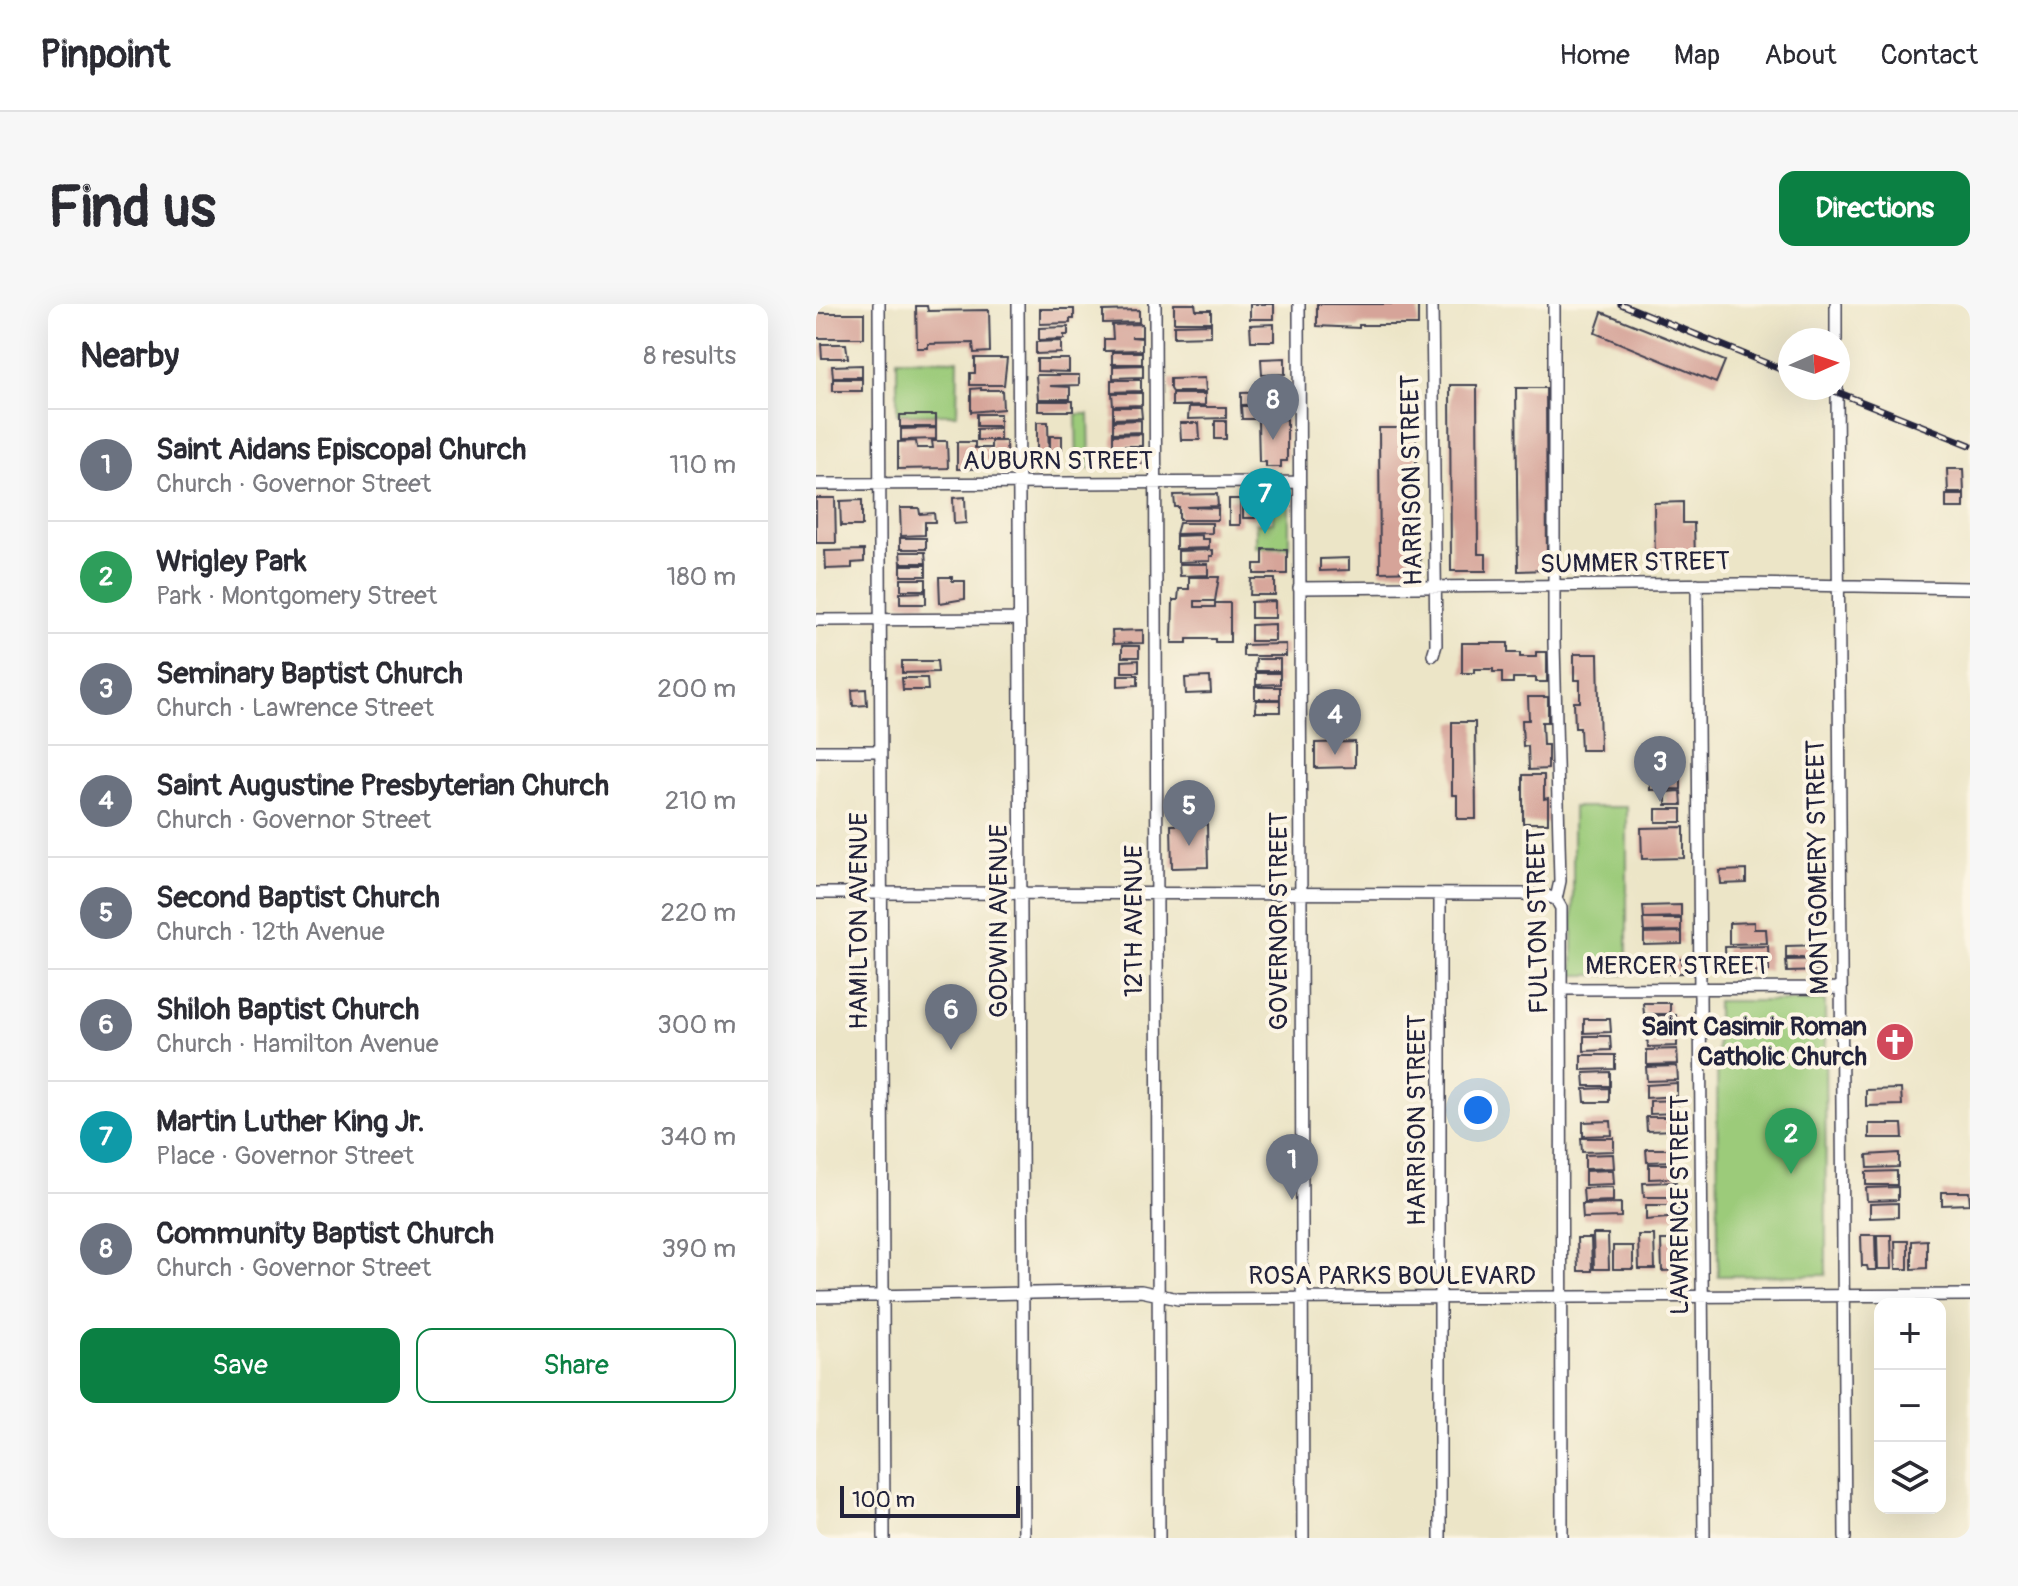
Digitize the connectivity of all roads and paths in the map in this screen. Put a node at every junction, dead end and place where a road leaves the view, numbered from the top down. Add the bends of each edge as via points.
1 (879, 304) edge
2 (1018, 304) edge
3 (1155, 304) edge
4 (1299, 304) edge
5 (1432, 304) edge
6 (1554, 304) edge
7 (1836, 304) edge
8 (1836, 328) edge
9 (1837, 400) edge
10 (1299, 482) junction
11 (1156, 483) junction
12 (816, 484) edge
13 (879, 484) junction
14 (1020, 484) junction
15 (1697, 584) junction
16 (1554, 586) junction
17 (1839, 586) junction
18 (1434, 587) junction
19 (1299, 588) junction
20 (1970, 588) edge
21 (880, 619) junction
22 (1020, 619) junction
23 (816, 620) edge
24 (1433, 655) dead end
25 (816, 751) edge
26 (880, 751) junction
27 (816, 893) edge
28 (881, 893) junction
29 (1301, 893) junction
30 (1021, 894) junction
31 (1156, 894) junction
32 (1440, 894) junction
33 (1556, 899) junction
34 (1700, 988) junction
35 (1841, 988) junction
36 (1561, 989) junction
37 (1158, 1294) junction
38 (1022, 1295) junction
39 (1970, 1295) edge
40 (1561, 1296) junction
41 (1845, 1296) junction
42 (816, 1297) edge
43 (882, 1297) junction
44 (1438, 1297) junction
45 (1702, 1297) junction
46 (1302, 1298) junction
47 (884, 1538) edge
48 (1024, 1538) edge
49 (1159, 1538) edge
50 (1303, 1538) edge
51 (1440, 1538) edge
52 (1562, 1538) edge
53 (1704, 1538) edge
54 (1845, 1538) edge

1 - 13 street, HAMILTON AVENUE
2 - 14 street, GODWIN AVENUE
3 - 11 street, 12TH AVENUE
4 - 10 street, GOVERNOR STREET
5 - 18 street, HARRISON STREET
6 - 16 street, FULTON STREET
7 - 8 street
9 - 17 street, MONTGOMERY STREET
10 - 11 street, AUBURN STREET
10 - 19 street, GOVERNOR STREET
11 - 14 street, AUBURN STREET
11 - 31 street, 12TH AVENUE
12 - 13 street, AUBURN STREET
13 - 14 street, AUBURN STREET
13 - 21 street, HAMILTON AVENUE
14 - 22 street, GODWIN AVENUE
15 - 16 street, SUMMER STREET
15 - 17 street, SUMMER STREET
15 - 34 street, LAWRENCE STREET
16 - 18 street, SUMMER STREET
16 - 33 street, FULTON STREET via 1560,881
17 - 20 street, SUMMER STREET
17 - 35 street, MONTGOMERY STREET
18 - 19 street, SUMMER STREET
18 - 24 street, HARRISON STREET
19 - 29 street, GOVERNOR STREET
21 - 22 street
21 - 23 street
21 - 26 street, HAMILTON AVENUE
22 - 30 street, GODWIN AVENUE
25 - 26 street
26 - 28 street, HAMILTON AVENUE
27 - 28 street
28 - 30 street
28 - 43 street, HAMILTON AVENUE
29 - 31 street
29 - 32 street
29 - 46 street, GOVERNOR STREET
30 - 31 street
30 - 38 street, GODWIN AVENUE
31 - 37 street, 12TH AVENUE
32 - 33 street via 1540,894
32 - 44 street, HARRISON STREET
33 - 36 street, FULTON STREET via 1561,908
34 - 35 street, MERCER STREET
34 - 36 street, MERCER STREET
34 - 45 street, LAWRENCE STREET
35 - 41 street, MONTGOMERY STREET
36 - 40 street, FULTON STREET
37 - 38 street, ROSA PARKS BOULEVARD
37 - 46 street, ROSA PARKS BOULEVARD via 1178,1299
37 - 49 street, 12TH AVENUE
38 - 43 street, ROSA PARKS BOULEVARD
38 - 48 street, GODWIN AVENUE
39 - 41 street, ROSA PARKS BOULEVARD
40 - 44 street, ROSA PARKS BOULEVARD
40 - 45 street, ROSA PARKS BOULEVARD
40 - 52 street, FULTON STREET
41 - 45 street, ROSA PARKS BOULEVARD
41 - 54 street, MONTGOMERY STREET
42 - 43 street, ROSA PARKS BOULEVARD
43 - 47 street, HAMILTON AVENUE
44 - 46 street, ROSA PARKS BOULEVARD
44 - 51 street, HARRISON STREET
45 - 53 street, LAWRENCE STREET
46 - 50 street, GOVERNOR STREET

